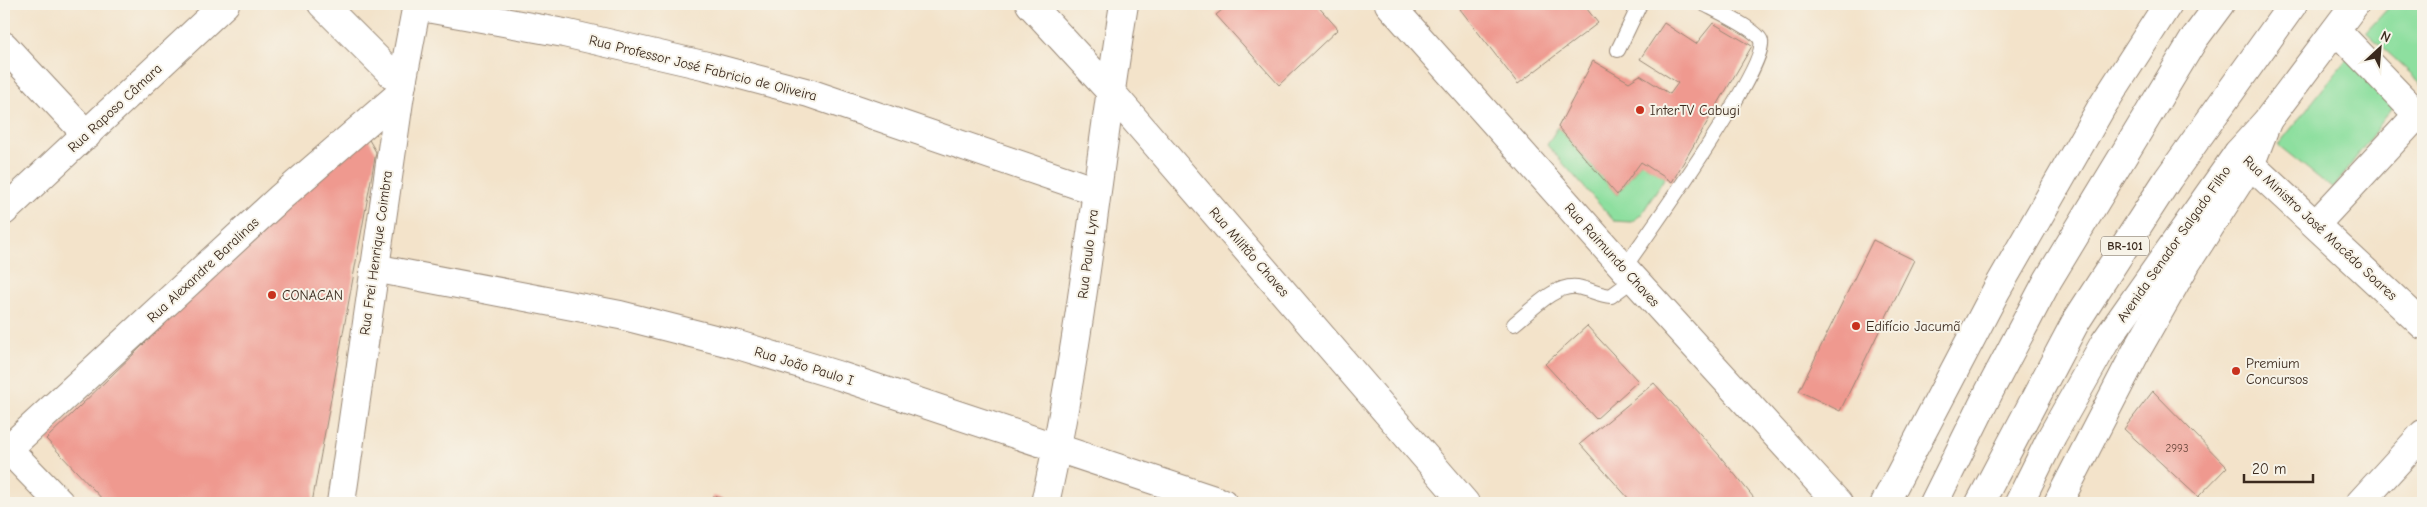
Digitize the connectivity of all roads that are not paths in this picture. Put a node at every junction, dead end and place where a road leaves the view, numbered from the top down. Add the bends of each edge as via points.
1 (225, 4) edge
2 (322, 4) edge
3 (1030, 4) edge
4 (1124, 4) edge
5 (1389, 4) edge
6 (1640, 4) edge
7 (1704, 4) edge
8 (2168, 4) edge
9 (2204, 4) edge
10 (2220, 4) edge
11 (2293, 4) edge
12 (2355, 4) edge
13 (416, 5) edge
14 (2336, 30) junction
15 (2194, 39) junction
16 (4, 46) edge
17 (1618, 50) dead end
18 (401, 89) junction
19 (1110, 91) junction
20 (2422, 115) edge
21 (87, 134) junction
22 (2245, 158) junction
23 (1096, 191) junction
24 (4, 211) edge
25 (2316, 224) junction
26 (374, 268) junction
27 (1628, 273) junction
28 (1514, 324) dead end
29 (2423, 325) edge
30 (2423, 434) edge
31 (6, 447) edge
32 (1057, 448) junction
33 (2061, 502) edge
34 (60, 503) edge
35 (341, 503) edge
36 (1045, 503) edge
37 (1223, 503) edge
38 (1465, 503) edge
39 (1838, 503) edge
40 (1885, 503) edge
41 (1934, 503) edge
42 (1980, 503) edge
43 (2019, 503) edge
44 (2360, 503) edge

1 - 21 main road, Rua Raposo Câmara
2 - 18 main road
3 - 19 main road, Rua Militão Chaves
4 - 19 main road, Rua Paulo Lyra
5 - 27 main road, Rua Raimundo Chaves
6 - 17 lane
7 - 27 lane via 1748,28 1758,36 1760,45 1744,85
8 - 40 main road via 2101,108 1996,291
9 - 15 main road
10 - 15 main road
11 - 42 main road, BR-101 via 2168,179 2075,323
12 - 14 main road, Avenida Senador Salgado Filho
13 - 18 main road, Rua Frei Henrique Coimbra
13 - 23 main road, Rua Professor José Fabricio de Oliveira via 564,33 809,93
14 - 20 main road
14 - 22 main road, Avenida Senador Salgado Filho via 2267,121
15 - 41 main road via 2048,280
16 - 21 main road
18 - 26 main road, Rua Frei Henrique Coimbra
18 - 31 main road, Rua Alexandre Baralinas
19 - 23 main road, Rua Paulo Lyra
19 - 38 main road, Rua Militão Chaves
20 - 25 main road
21 - 24 main road, Rua Raposo Câmara
22 - 25 main road, Rua Ministro José Macêdo Soares
22 - 33 main road via 2143,340
22 - 43 main road, Avenida Senador Salgado Filho via 2105,342
23 - 32 main road, Rua Paulo Lyra via 1080,316
25 - 29 main road, Rua Ministro José Macêdo Soares
26 - 32 main road, Rua João Paulo I via 620,315 738,345
26 - 35 main road, Rua Frei Henrique Coimbra
27 - 28 lane via 1611,296 1575,286 1562,288
27 - 39 main road, Rua Raimundo Chaves
30 - 44 main road
31 - 34 main road
32 - 36 main road, Rua Paulo Lyra
32 - 37 main road, Rua João Paulo I

